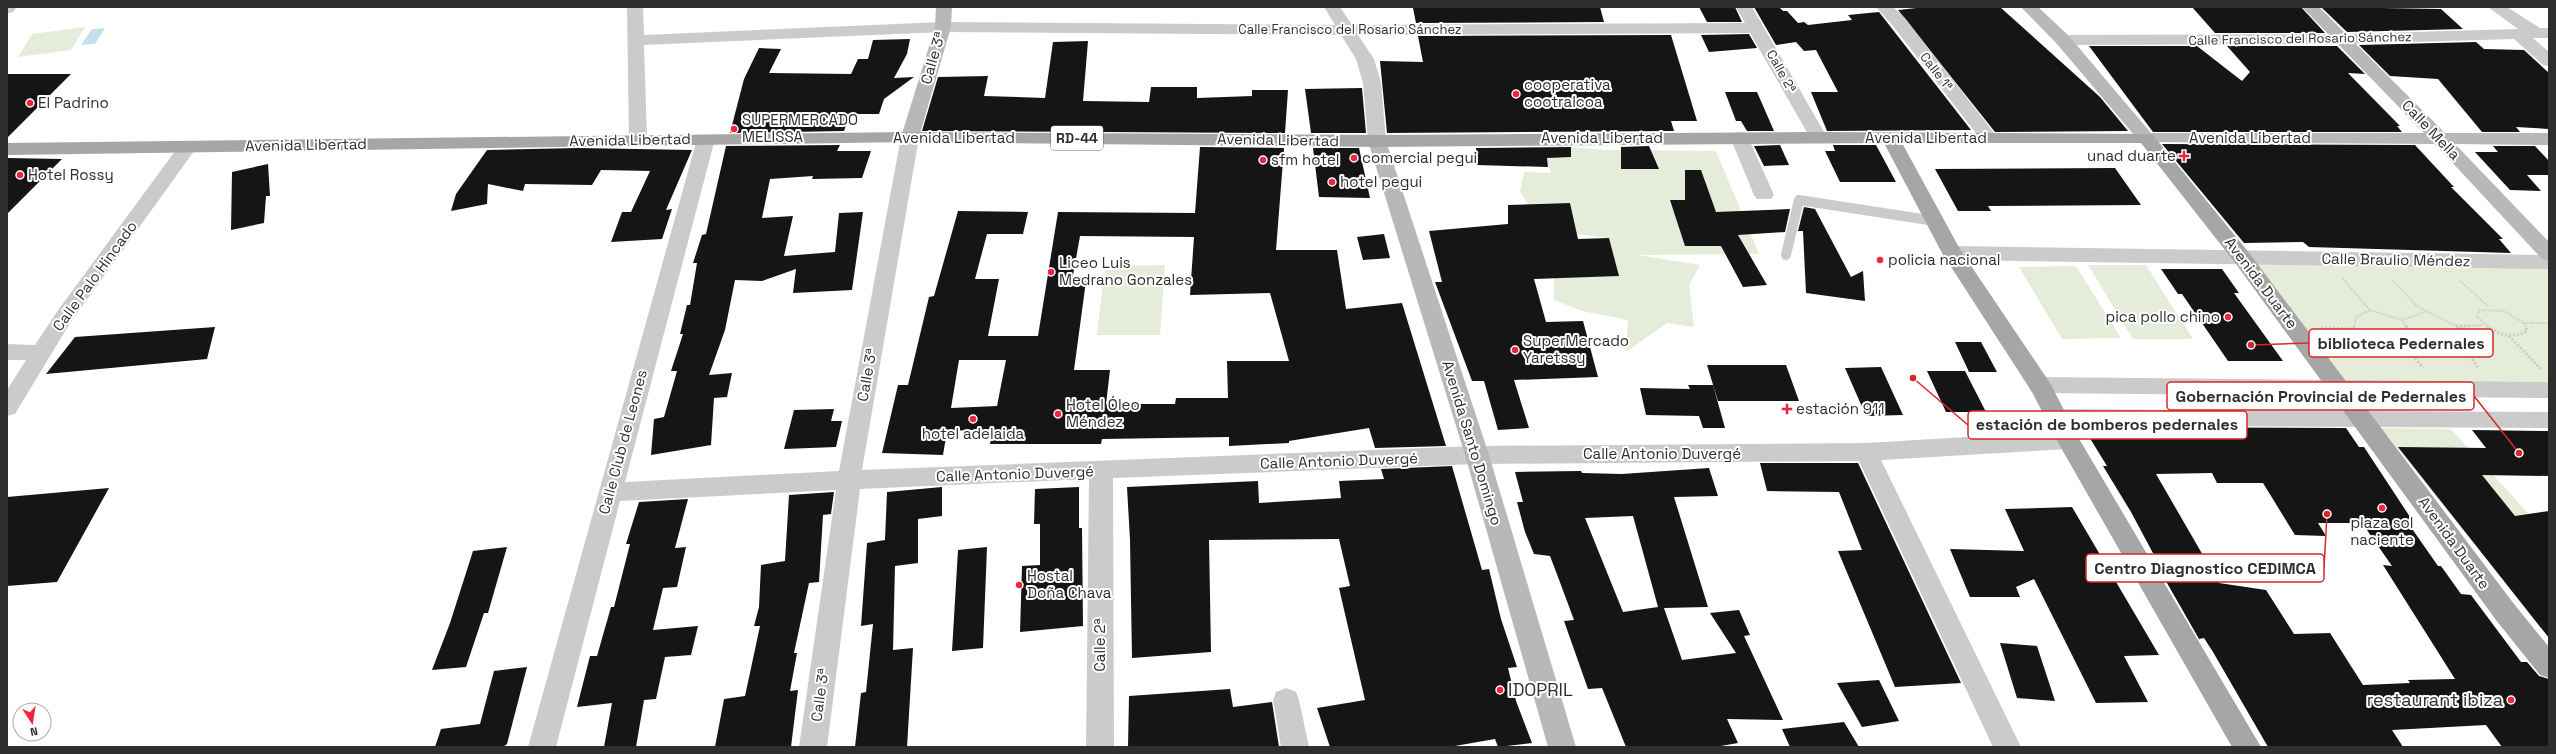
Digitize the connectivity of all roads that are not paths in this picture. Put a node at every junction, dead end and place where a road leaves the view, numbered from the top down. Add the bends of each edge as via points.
1 (9, 7) edge
2 (635, 7) edge
3 (944, 7) edge
4 (1332, 7) edge
5 (1744, 7) edge
6 (1884, 7) edge
7 (2029, 7) edge
8 (2310, 7) edge
9 (2496, 7) edge
10 (7, 9) edge
11 (943, 27) junction
12 (1758, 28) junction
13 (1347, 30) junction
14 (2543, 34) edge
15 (2519, 35) junction
16 (2343, 39) junction
17 (636, 40) junction
18 (2063, 40) junction
19 (2549, 61) edge
20 (910, 137) junction
21 (1739, 137) junction
22 (1818, 137) junction
23 (706, 138) junction
24 (1988, 138) junction
25 (2146, 138) junction
26 (1892, 139) junction
27 (2549, 139) edge
28 (638, 140) junction
29 (2441, 140) junction
30 (1377, 141) junction
31 (188, 147) junction
32 (7, 149) edge
33 (1764, 195) dead end
34 (1935, 220) junction
35 (1952, 253) junction
36 (2549, 254) edge
37 (1786, 256) dead end
38 (2243, 259) junction
39 (2549, 262) edge
40 (7, 352) edge
41 (41, 353) junction
42 (2546, 381) edge
43 (2038, 384) junction
44 (2340, 388) junction
45 (7, 408) edge
46 (2057, 417) junction
47 (2363, 419) junction
48 (2549, 420) edge
49 (2068, 440) junction
50 (1866, 452) junction
51 (1477, 455) junction
52 (1101, 471) junction
53 (849, 480) junction
54 (609, 492) junction
55 (2549, 667) edge
56 (1286, 700) dead end
57 (542, 747) edge
58 (812, 747) edge
59 (1100, 747) edge
60 (1295, 747) edge
61 (1562, 747) edge
62 (2007, 747) edge
63 (2247, 747) edge

1 - 10 street
2 - 17 street
3 - 11 main road, Calle 3ª
4 - 13 street
5 - 12 street, Calle 2ª
6 - 24 street, Calle 1ª via 1899,22
7 - 18 main road, Avenida Duarte
8 - 16 main road, Calle Mella
9 - 14 street
11 - 13 street, Calle Francisco del Rosario Sánchez
11 - 17 street, Calle Francisco del Rosario Sánchez
11 - 20 main road, Calle 3ª
12 - 13 street, Calle Francisco del Rosario Sánchez
12 - 22 street, Calle 2ª
13 - 30 street via 1365,59 1372,82
14 - 15 street, Calle Francisco del Rosario Sánchez
15 - 16 street, Calle Francisco del Rosario Sánchez
15 - 19 street
16 - 18 street, Calle Francisco del Rosario Sánchez
16 - 29 main road, Calle Mella
17 - 28 street
18 - 25 main road, Avenida Duarte
20 - 23 main road, Avenida Libertad / RD-44
20 - 30 main road, Avenida Libertad / RD-44
20 - 53 street, Calle 3ª
21 - 22 main road, Avenida Libertad / RD-44
21 - 30 main road, Avenida Libertad / RD-44
21 - 33 street
22 - 26 main road, Avenida Libertad / RD-44
23 - 28 main road, Avenida Libertad / RD-44
23 - 54 street, Calle Club de Leones
24 - 25 main road, Avenida Libertad / RD-44
24 - 26 main road, Avenida Libertad / RD-44
25 - 29 main road, Avenida Libertad
25 - 38 main road, Avenida Duarte
26 - 34 main road
27 - 29 main road, Avenida Libertad
28 - 31 main road, Avenida Libertad / RD-44
29 - 36 main road, Calle Mella
30 - 51 main road, Avenida Santo Domingo
31 - 32 main road, Avenida Libertad / RD-44
31 - 41 street, Calle Palo Hincado via 63,318
34 - 35 main road
34 - 37 lane via 1798,200
35 - 38 street, Calle Braulio Méndez
35 - 43 main road
38 - 39 street, Calle Braulio Méndez
38 - 44 main road, Avenida Duarte
40 - 41 street
41 - 45 street, Calle Palo Hincado
42 - 44 street via 2495,390
43 - 44 street
43 - 46 main road
44 - 47 main road, Avenida Duarte
46 - 47 street
46 - 49 main road
47 - 48 street
47 - 55 main road, Avenida Duarte via 2505,612
49 - 50 street, Calle Antonio Duvergé
49 - 63 main road
50 - 51 street, Calle Antonio Duvergé
50 - 62 street
51 - 52 street, Calle Antonio Duvergé
51 - 61 main road, Avenida Santo Domingo
52 - 53 street, Calle Antonio Duvergé
52 - 59 street, Calle 2ª
53 - 54 street, Calle Antonio Duvergé
53 - 58 street, Calle 3ª
54 - 57 street, Calle Club de Leones
56 - 60 street

